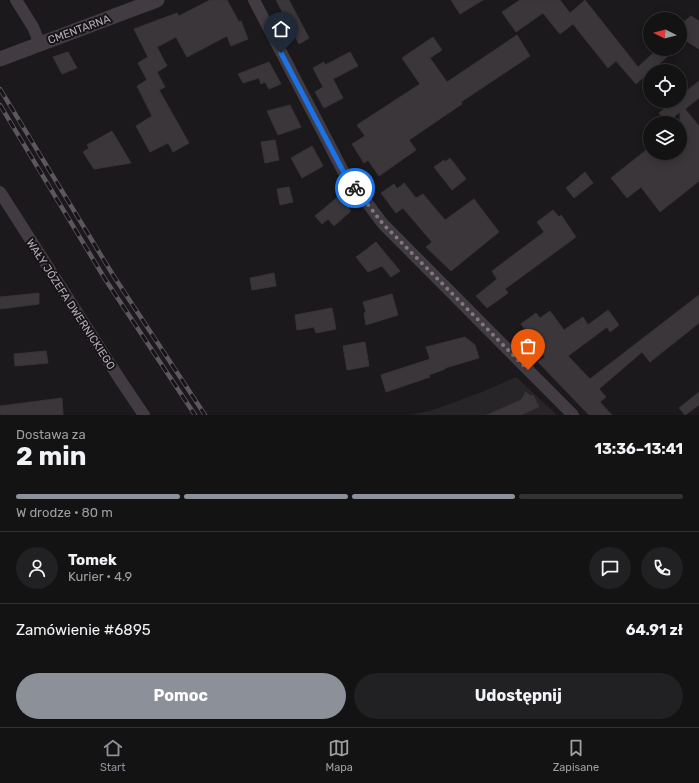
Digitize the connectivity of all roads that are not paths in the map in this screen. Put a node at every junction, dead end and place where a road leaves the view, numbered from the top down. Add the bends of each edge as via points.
1 (16, 0) edge
2 (157, 0) edge
3 (254, 0) edge
4 (40, 44) junction
5 (0, 59) edge
6 (0, 192) edge
7 (144, 415) edge
8 (573, 415) edge

1 - 4 street
2 - 4 street, CMENTARNA
3 - 8 street via 343,171 362,198 383,224
4 - 5 street, CMENTARNA
6 - 7 street, WAŁY JÓZEFA DWERNICKIEGO

